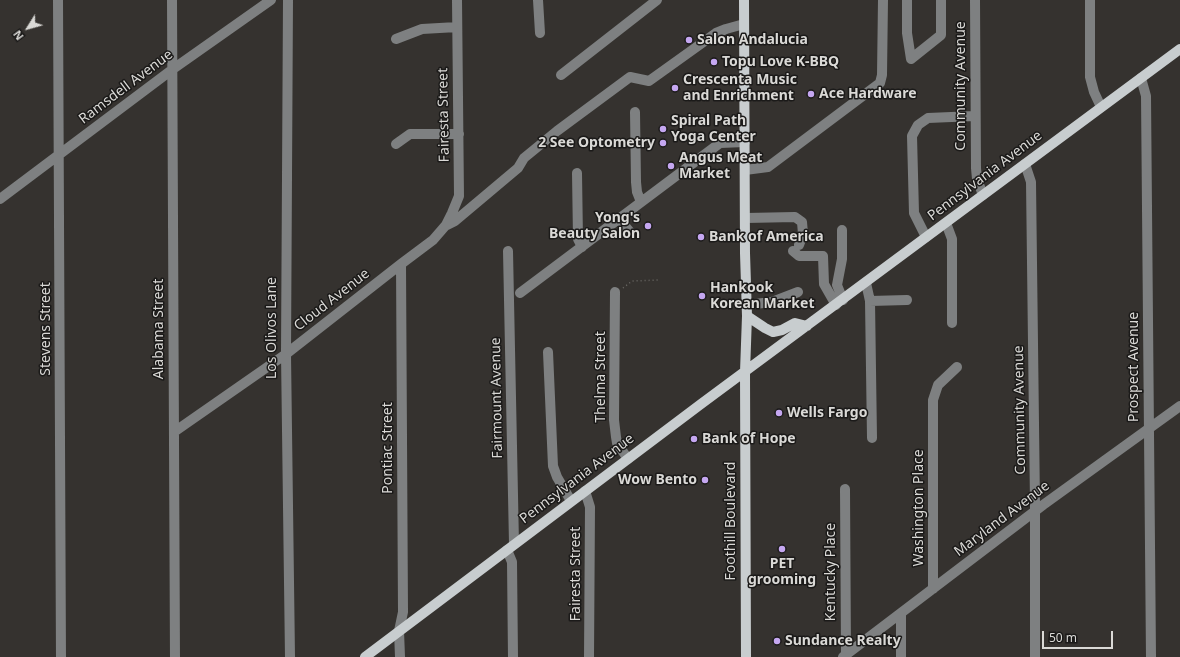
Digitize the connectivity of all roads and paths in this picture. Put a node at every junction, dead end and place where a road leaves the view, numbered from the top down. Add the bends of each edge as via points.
1 (58, 0) edge
2 (172, 0) edge
3 (271, 0) edge
4 (288, 0) edge
5 (457, 0) edge
6 (538, 0) edge
7 (657, 0) edge
8 (744, 0) edge
9 (883, 0) edge
10 (907, 0) edge
11 (941, 0) edge
12 (975, 0) edge
13 (1090, 0) edge
14 (744, 24) junction
15 (457, 27) junction
16 (540, 33) dead end
17 (396, 39) dead end
18 (1180, 49) edge
19 (173, 69) junction
20 (562, 74) dead end
21 (1141, 78) junction
22 (1101, 107) junction
23 (635, 112) dead end
24 (975, 116) junction
25 (459, 134) junction
26 (745, 142) junction
27 (396, 144) dead end
28 (59, 155) junction
29 (1025, 164) junction
30 (745, 170) junction
31 (577, 173) dead end
32 (983, 195) junction
33 (0, 199) edge
34 (641, 202) junction
35 (746, 218) junction
36 (619, 219) junction
37 (946, 223) junction
38 (445, 226) junction
39 (842, 230) dead end
40 (630, 232) dead end
41 (926, 237) junction
42 (582, 247) junction
43 (508, 251) dead end
44 (401, 264) junction
45 (660, 280) dead end
46 (866, 283) junction
47 (798, 292) dead end
48 (520, 293) dead end
49 (615, 294) joint
50 (907, 300) dead end
51 (870, 301) junction
52 (839, 303) junction
53 (746, 305) junction
54 (747, 316) junction
55 (952, 323) dead end
56 (807, 326) junction
57 (548, 352) dead end
58 (286, 354) junction
59 (957, 367) dead end
60 (745, 372) junction
61 (1180, 406) edge
62 (1148, 429) junction
63 (174, 432) junction
64 (872, 438) dead end
65 (628, 459) junction
66 (845, 489) dead end
67 (585, 491) junction
68 (571, 501) junction
69 (1034, 511) junction
70 (510, 547) junction
71 (933, 589) junction
72 (901, 613) junction
73 (399, 631) junction
74 (844, 656) edge
75 (61, 657) edge
76 (175, 657) edge
77 (290, 657) edge
78 (365, 657) edge
79 (400, 657) edge
80 (513, 657) edge
81 (589, 657) edge
82 (746, 657) edge
83 (901, 657) edge
84 (1035, 657) edge
85 (1151, 657) edge

1 - 28 street, Stevens Street
2 - 19 street, Alabama Street
3 - 19 street, Ramsdell Avenue
4 - 58 street, Los Olivos Lane
5 - 15 street, Fairesta Street
6 - 16 street
7 - 20 street
8 - 14 main road, Foothill Boulevard
9 - 30 street via 880,83 768,167
10 - 11 street via 907,33 911,59 941,35
12 - 24 street, Community Avenue
13 - 22 street via 1090,78
14 - 26 main road, Foothill Boulevard
14 - 38 street via 716,33 650,81 630,77 557,131 524,158 518,168 455,221
15 - 17 street via 422,29
15 - 25 street, Fairesta Street
18 - 21 main road, Pennsylvania Avenue
19 - 28 street, Ramsdell Avenue
19 - 63 street, Alabama Street
21 - 22 main road, Pennsylvania Avenue
21 - 62 street, Prospect Avenue via 1146,96
22 - 29 main road, Pennsylvania Avenue
23 - 34 street via 636,182
24 - 32 street, Community Avenue via 976,168
24 - 41 street via 928,118 918,125 912,136 914,213
25 - 27 street via 410,134
25 - 38 street, Fairesta Street via 459,196
26 - 30 main road, Foothill Boulevard
26 - 34 street via 720,143
28 - 33 street, Ramsdell Avenue
28 - 75 street, Stevens Street
29 - 32 main road, Pennsylvania Avenue
29 - 69 street, Community Avenue via 1031,182
30 - 35 main road, Foothill Boulevard
31 - 42 street via 578,239
32 - 37 main road, Pennsylvania Avenue
34 - 36 street
35 - 52 street via 795,218 802,222 803,234 796,248 800,256 823,256 824,284
35 - 53 main road, Foothill Boulevard
36 - 40 street
36 - 42 street
37 - 41 main road, Pennsylvania Avenue
37 - 55 street via 952,238
38 - 44 street, Cloud Avenue via 434,240
39 - 52 street via 842,259 837,285
41 - 46 main road, Pennsylvania Avenue
42 - 48 street
43 - 70 street, Fairmount Avenue
44 - 58 street, Cloud Avenue
44 - 73 street, Pontiac Street via 403,612
45 - 49 path via 632,281
46 - 51 street
46 - 52 main road, Pennsylvania Avenue
47 - 53 street via 772,302
49 - 65 street, Thelma Street via 614,420 617,443
50 - 51 street
51 - 64 street
52 - 56 main road, Pennsylvania Avenue
53 - 54 main road, Foothill Boulevard
54 - 56 main road via 773,332 795,323
54 - 60 main road, Foothill Boulevard
56 - 60 main road, Pennsylvania Avenue
57 - 68 street via 553,466
58 - 63 street, Cloud Avenue
58 - 77 street, Los Olivos Lane
59 - 71 street, Washington Place via 938,385 933,400
60 - 65 main road, Pennsylvania Avenue
60 - 82 main road, Foothill Boulevard
61 - 62 street, Maryland Avenue
62 - 69 street, Maryland Avenue
62 - 85 street, Prospect Avenue
63 - 76 street, Alabama Street
65 - 67 main road, Pennsylvania Avenue
66 - 74 street, Kentucky Place
67 - 68 main road, Pennsylvania Avenue
67 - 81 street, Fairesta Street via 590,507
68 - 70 main road, Pennsylvania Avenue
69 - 71 street, Maryland Avenue
69 - 84 street, Community Avenue
70 - 73 main road, Pennsylvania Avenue
70 - 80 street
71 - 72 street, Maryland Avenue
72 - 74 street, Maryland Avenue
72 - 83 street
73 - 78 main road, Pennsylvania Avenue
73 - 79 street

